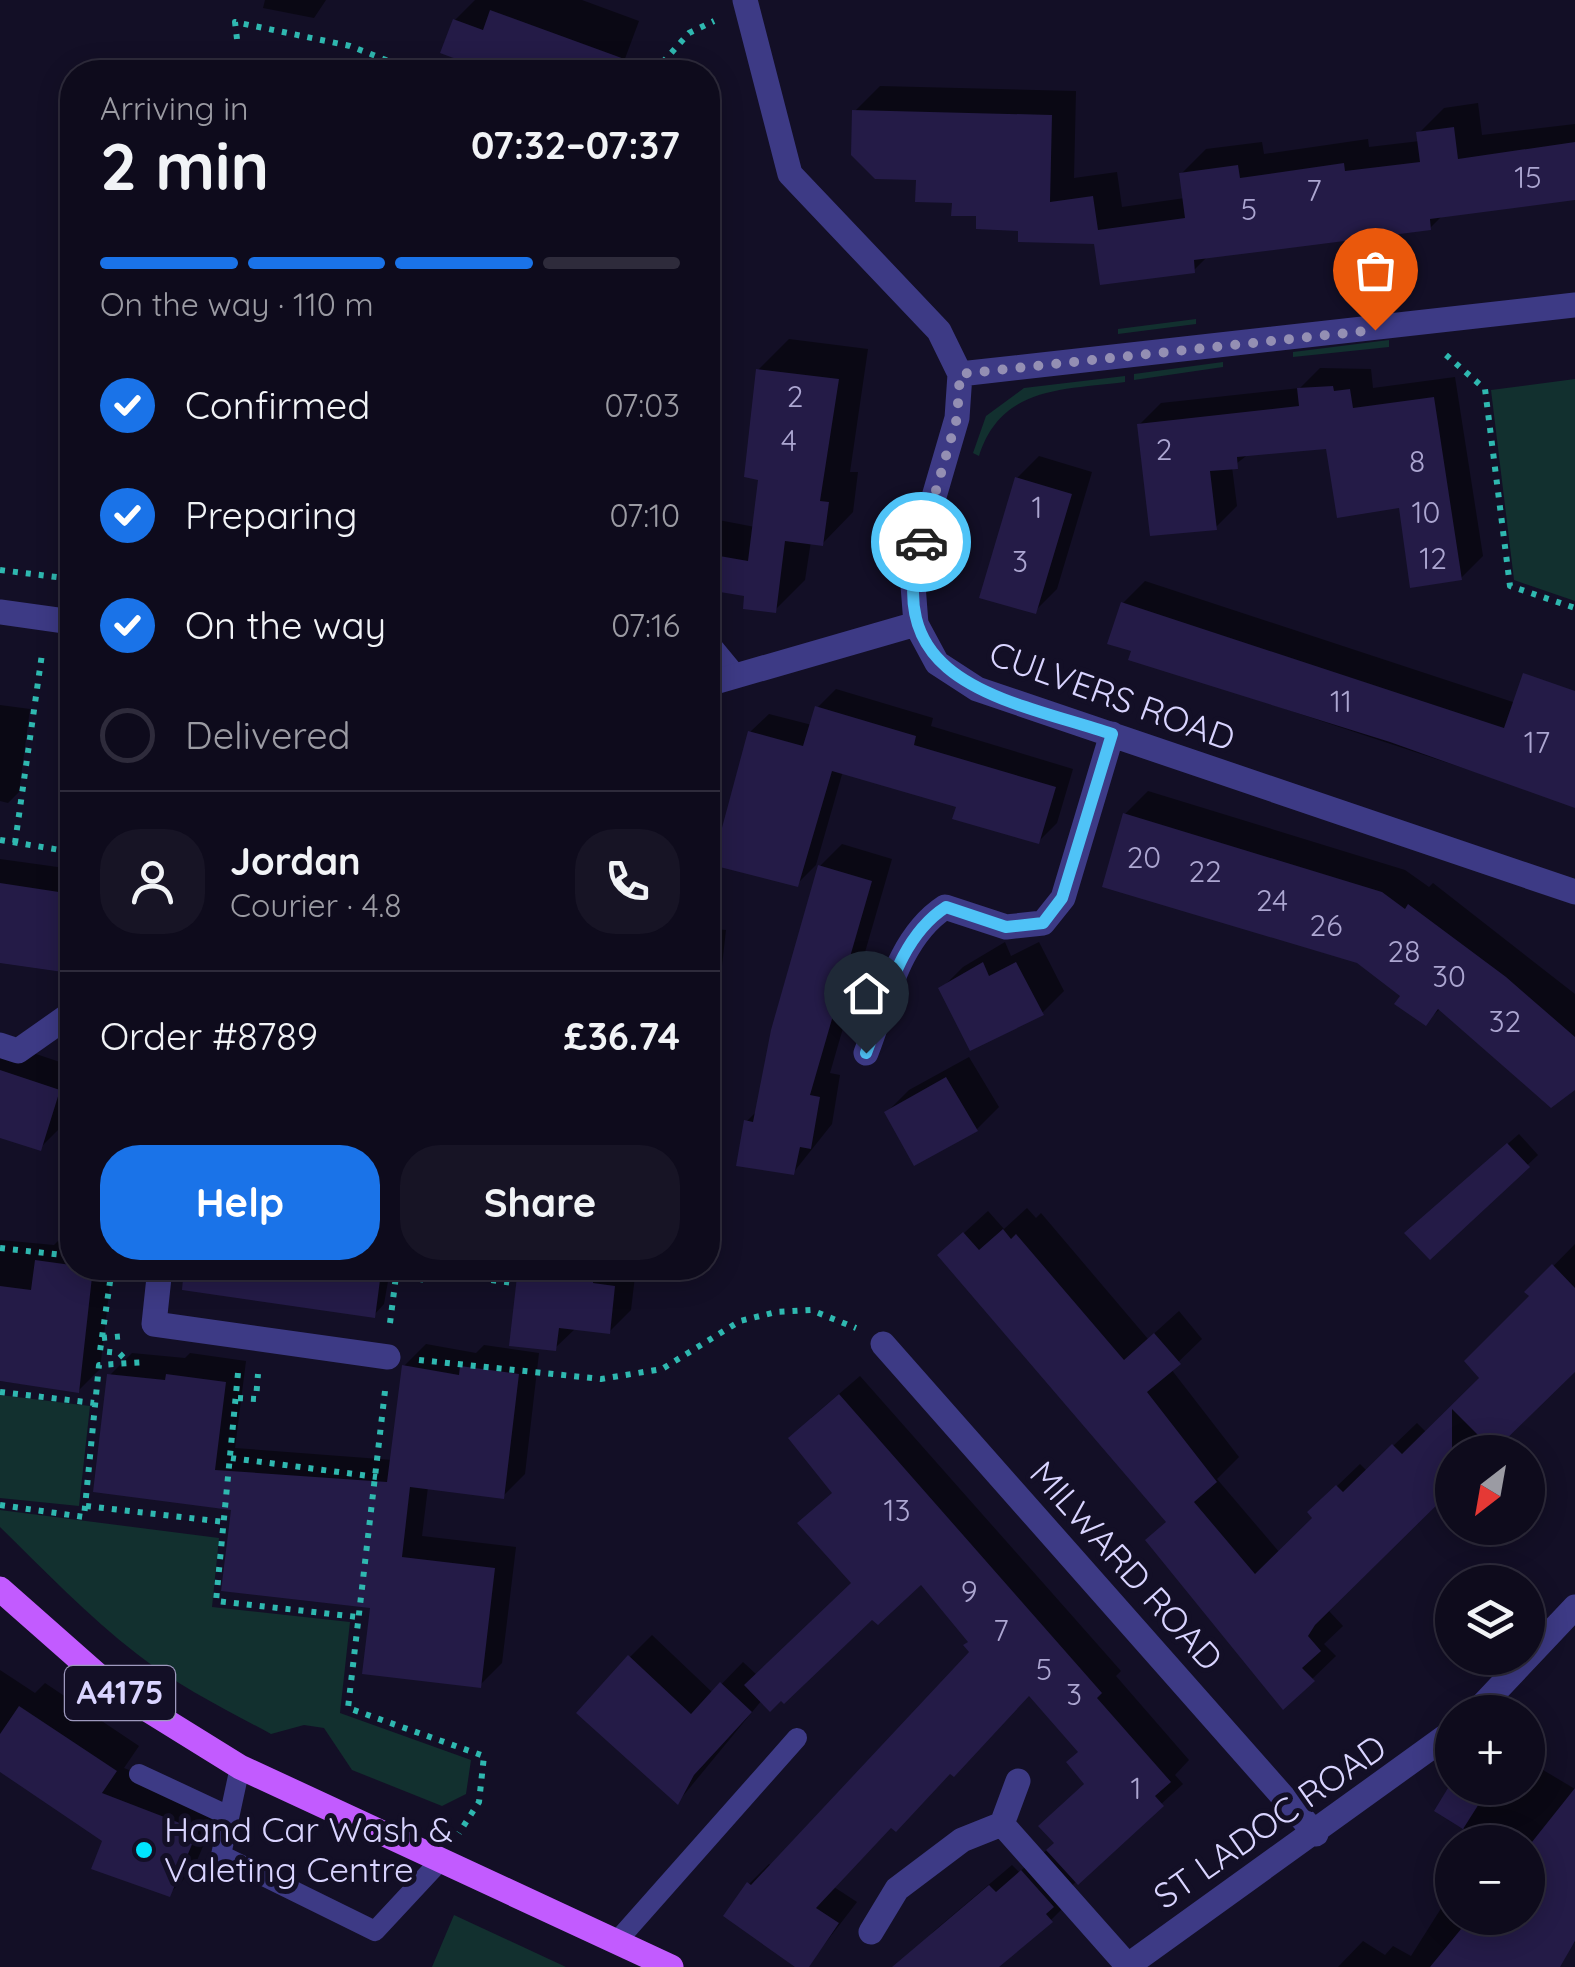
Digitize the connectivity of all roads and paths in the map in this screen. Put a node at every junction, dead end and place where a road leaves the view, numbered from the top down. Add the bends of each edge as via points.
1 (746, 2) edge
2 (237, 39) dead end
3 (386, 60) edge
4 (665, 60) edge
5 (1575, 305) edge
6 (1413, 326) junction
7 (960, 374) junction
8 (0, 570) edge
9 (60, 578) edge
10 (1575, 608) edge
11 (0, 612) edge
12 (60, 620) edge
13 (916, 624) junction
14 (720, 655) edge
15 (736, 676) junction
16 (720, 681) edge
17 (1112, 734) junction
18 (0, 840) edge
19 (15, 842) junction
20 (60, 850) edge
21 (1575, 892) edge
22 (60, 1021) edge
23 (0, 1045) edge
24 (866, 1053) dead end
25 (0, 1248) edge
26 (60, 1255) edge
27 (110, 1280) edge
28 (159, 1280) edge
29 (395, 1280) edge
30 (494, 1280) edge
31 (512, 1283) dead end
32 (391, 1312) dead end
33 (883, 1344) joint
34 (388, 1357) joint
35 (126, 1360) junction
36 (164, 1364) dead end
37 (221, 1371) dead end
38 (0, 1392) edge
39 (94, 1403) junction
40 (231, 1458) junction
41 (0, 1505) edge
42 (86, 1506) junction
43 (225, 1522) junction
44 (0, 1589) edge
45 (1575, 1607) edge
46 (358, 1617) dead end
47 (1492, 1695) edge
48 (797, 1738) dead end
49 (1435, 1745) edge
50 (240, 1767) junction
51 (139, 1774) dead end
52 (1018, 1780) dead end
53 (479, 1802) dead end
54 (229, 1816) junction
55 (1002, 1824) junction
56 (1316, 1834) junction
57 (442, 1858) junction
58 (871, 1932) dead end
59 (618, 1940) junction
60 (1127, 1966) edge
61 (671, 1967) edge

1 - 4 path via 689,33
1 - 7 street via 790,174 939,331
2 - 3 path via 235,22
5 - 6 street
6 - 7 street
6 - 10 path via 1485,389 1510,586
7 - 13 street, CULVERS ROAD via 957,418 912,572
8 - 9 path
11 - 12 street
12 - 19 path
13 - 15 street
13 - 17 street, CULVERS ROAD via 937,663 978,689
14 - 15 lane
15 - 16 street
17 - 21 street, CULVERS ROAD
17 - 24 street via 1062,898 1043,923 1006,927 946,907 922,922
18 - 19 path
19 - 20 path
22 - 23 street via 18,1051
25 - 26 path
27 - 35 path via 100,1351
28 - 34 street via 154,1324
29 - 32 path
30 - 31 path
33 - 34 path via 810,1310 740,1321 662,1370 601,1379
33 - 56 street, MILWARD ROAD
35 - 36 path
35 - 39 path via 100,1364
37 - 40 path via 240,1373
38 - 39 path
39 - 42 path
40 - 43 path
40 - 53 path via 377,1474 348,1708 484,1756
41 - 42 path via 84,1517
42 - 43 path
43 - 46 path via 216,1600
44 - 50 main road, A4175 via 111,1687
45 - 47 street
48 - 59 lane
49 - 56 street, ST LADOC ROAD
50 - 54 lane
50 - 57 main road, A4175
51 - 54 lane
52 - 55 street
54 - 57 lane via 221,1855 375,1932
55 - 58 street via 962,1840 896,1889
55 - 60 street
56 - 60 street, ST LADOC ROAD
57 - 59 main road, A4175
59 - 61 main road, A4175

